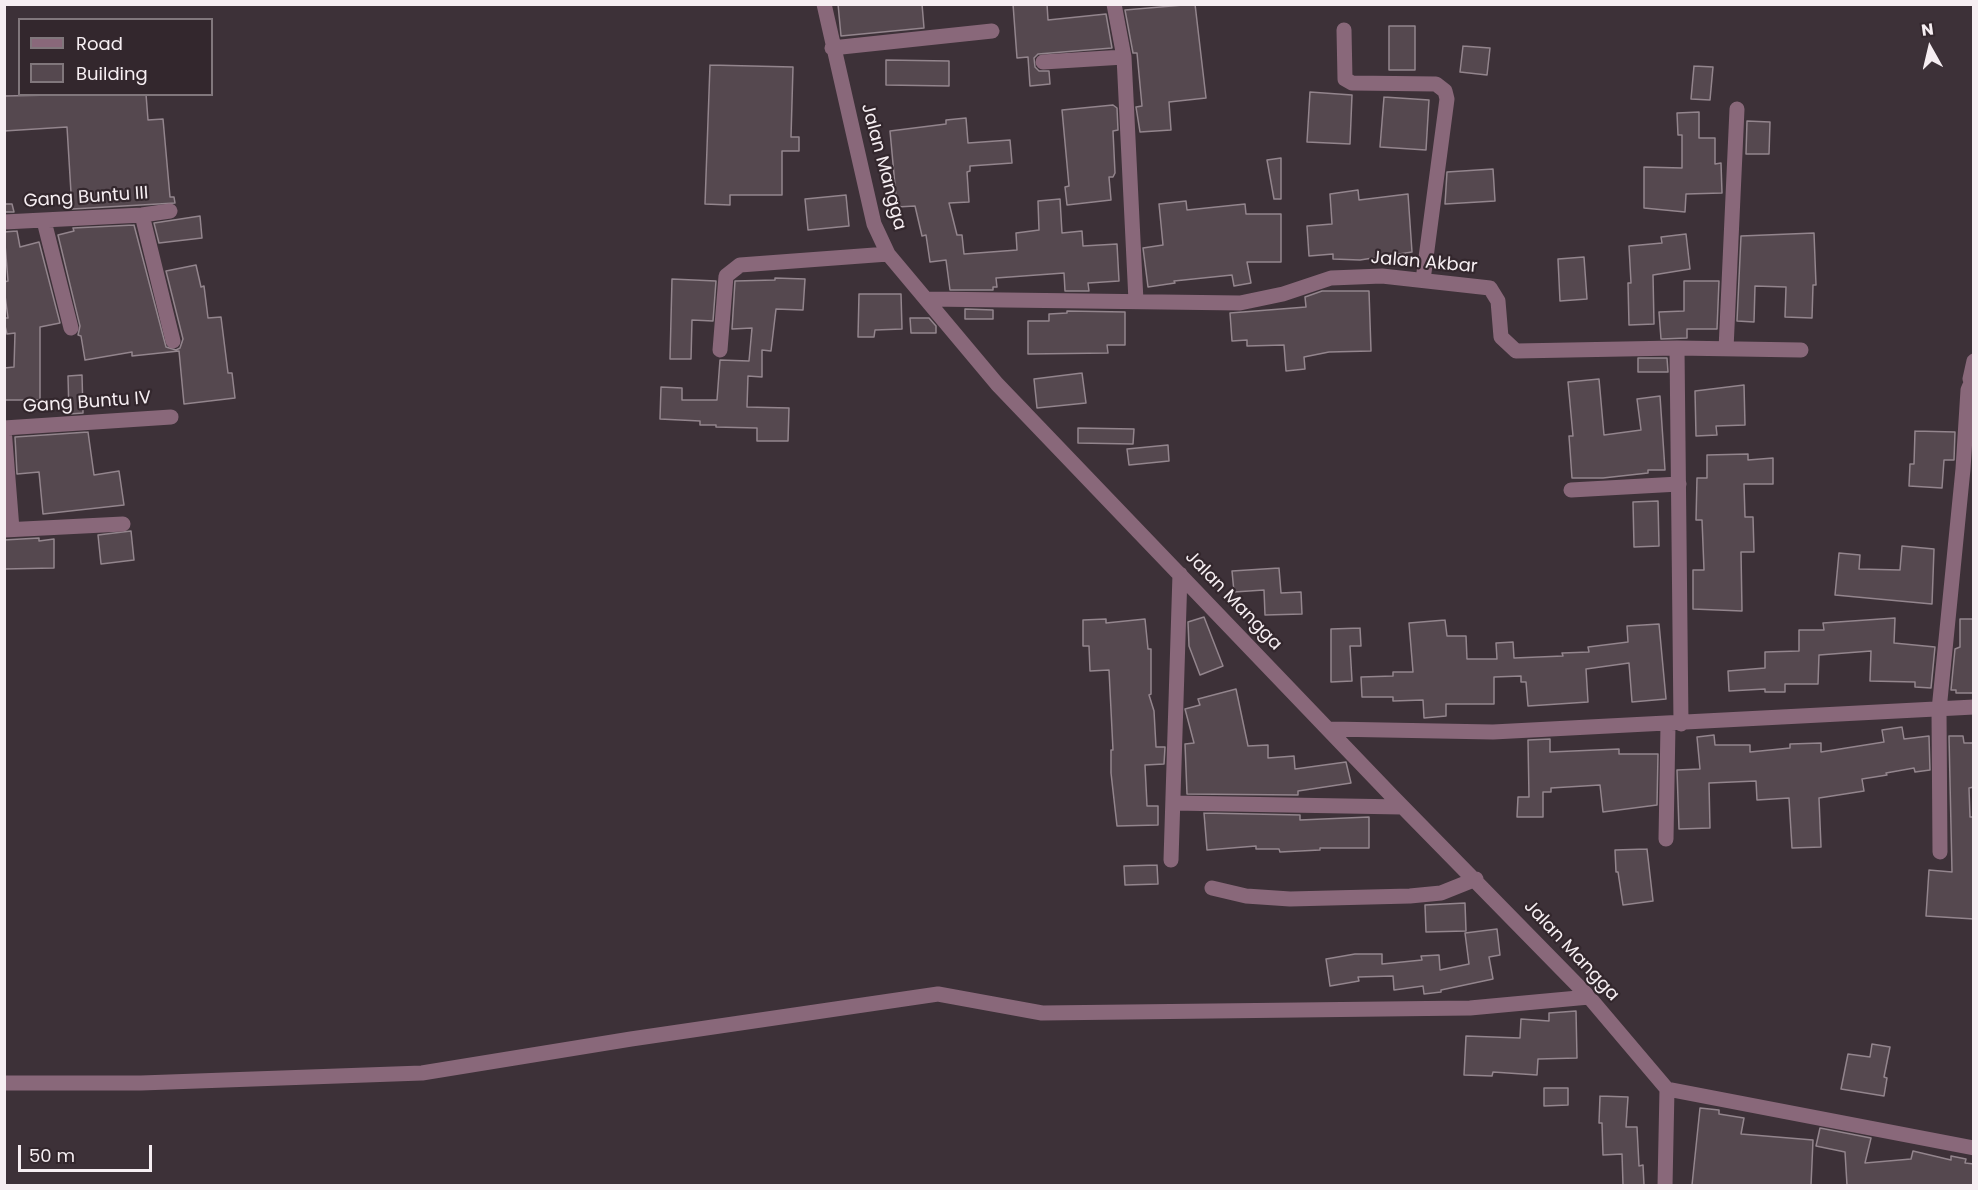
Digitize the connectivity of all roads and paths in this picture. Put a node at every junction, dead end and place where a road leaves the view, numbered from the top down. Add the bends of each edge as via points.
1 (824, 4) edge
2 (1114, 4) edge
3 (1344, 30) dead end
4 (992, 31) dead end
5 (832, 48) junction
6 (1124, 57) junction
7 (1043, 62) dead end
8 (1737, 109) dead end
9 (170, 211) dead end
10 (142, 215) junction
11 (44, 221) junction
12 (4, 222) edge
13 (888, 254) junction
14 (1423, 280) junction
15 (928, 299) junction
16 (1136, 301) junction
17 (71, 328) dead end
18 (173, 341) dead end
19 (1677, 348) junction
20 (1726, 349) junction
21 (720, 350) dead end
22 (1801, 350) dead end
23 (1974, 361) edge
24 (1972, 378) edge
25 (171, 417) dead end
26 (4, 428) edge
27 (1679, 484) junction
28 (1571, 490) dead end
29 (123, 524) dead end
30 (8, 530) edge
31 (1180, 574) junction
32 (1974, 707) edge
33 (1939, 710) junction
34 (1675, 724) junction
35 (1330, 729) junction
36 (1173, 803) junction
37 (1402, 807) junction
38 (1666, 839) dead end
39 (1941, 852) dead end
40 (1171, 860) dead end
41 (1476, 879) junction
42 (1212, 888) dead end
43 (1589, 997) junction
44 (4, 1083) edge
45 (1666, 1089) junction
46 (1974, 1148) edge
47 (1665, 1185) edge

1 - 5 street, Jalan Mangga
2 - 6 street
3 - 14 street via 1345,79 1352,83 1436,84 1445,92
4 - 5 street
5 - 13 street, Jalan Mangga via 874,224
6 - 7 street
6 - 16 street
8 - 20 street
9 - 10 street, Gang Buntu III
10 - 11 street, Gang Buntu III
10 - 18 street
11 - 12 street, Gang Buntu III
11 - 17 street
13 - 15 street, Jalan Mangga
13 - 21 street via 740,265 726,276
14 - 16 street, Jalan Akbar via 1382,276 1331,278 1240,303
14 - 19 street, Jalan Akbar via 1490,288 1498,301 1501,337 1516,351
15 - 16 street, Jalan Akbar
15 - 31 street, Jalan Mangga via 997,384
19 - 20 street
19 - 27 street
20 - 22 street
23 - 24 street
24 - 33 street
25 - 26 street, Gang Buntu IV
26 - 30 street
27 - 28 street
27 - 34 street
29 - 30 street
31 - 35 street, Jalan Mangga
31 - 36 street
32 - 33 street
33 - 34 street
33 - 39 street
34 - 35 street via 1493,732
34 - 38 street
35 - 37 street, Jalan Mangga
36 - 37 street
36 - 40 street
37 - 41 street, Jalan Mangga
41 - 42 street via 1441,893 1410,896 1290,899 1246,896
41 - 43 street, Jalan Mangga
43 - 44 street via 1470,1008 1042,1013 938,994 422,1073 141,1083
43 - 45 street, Jalan Mangga
45 - 46 street
45 - 47 street

